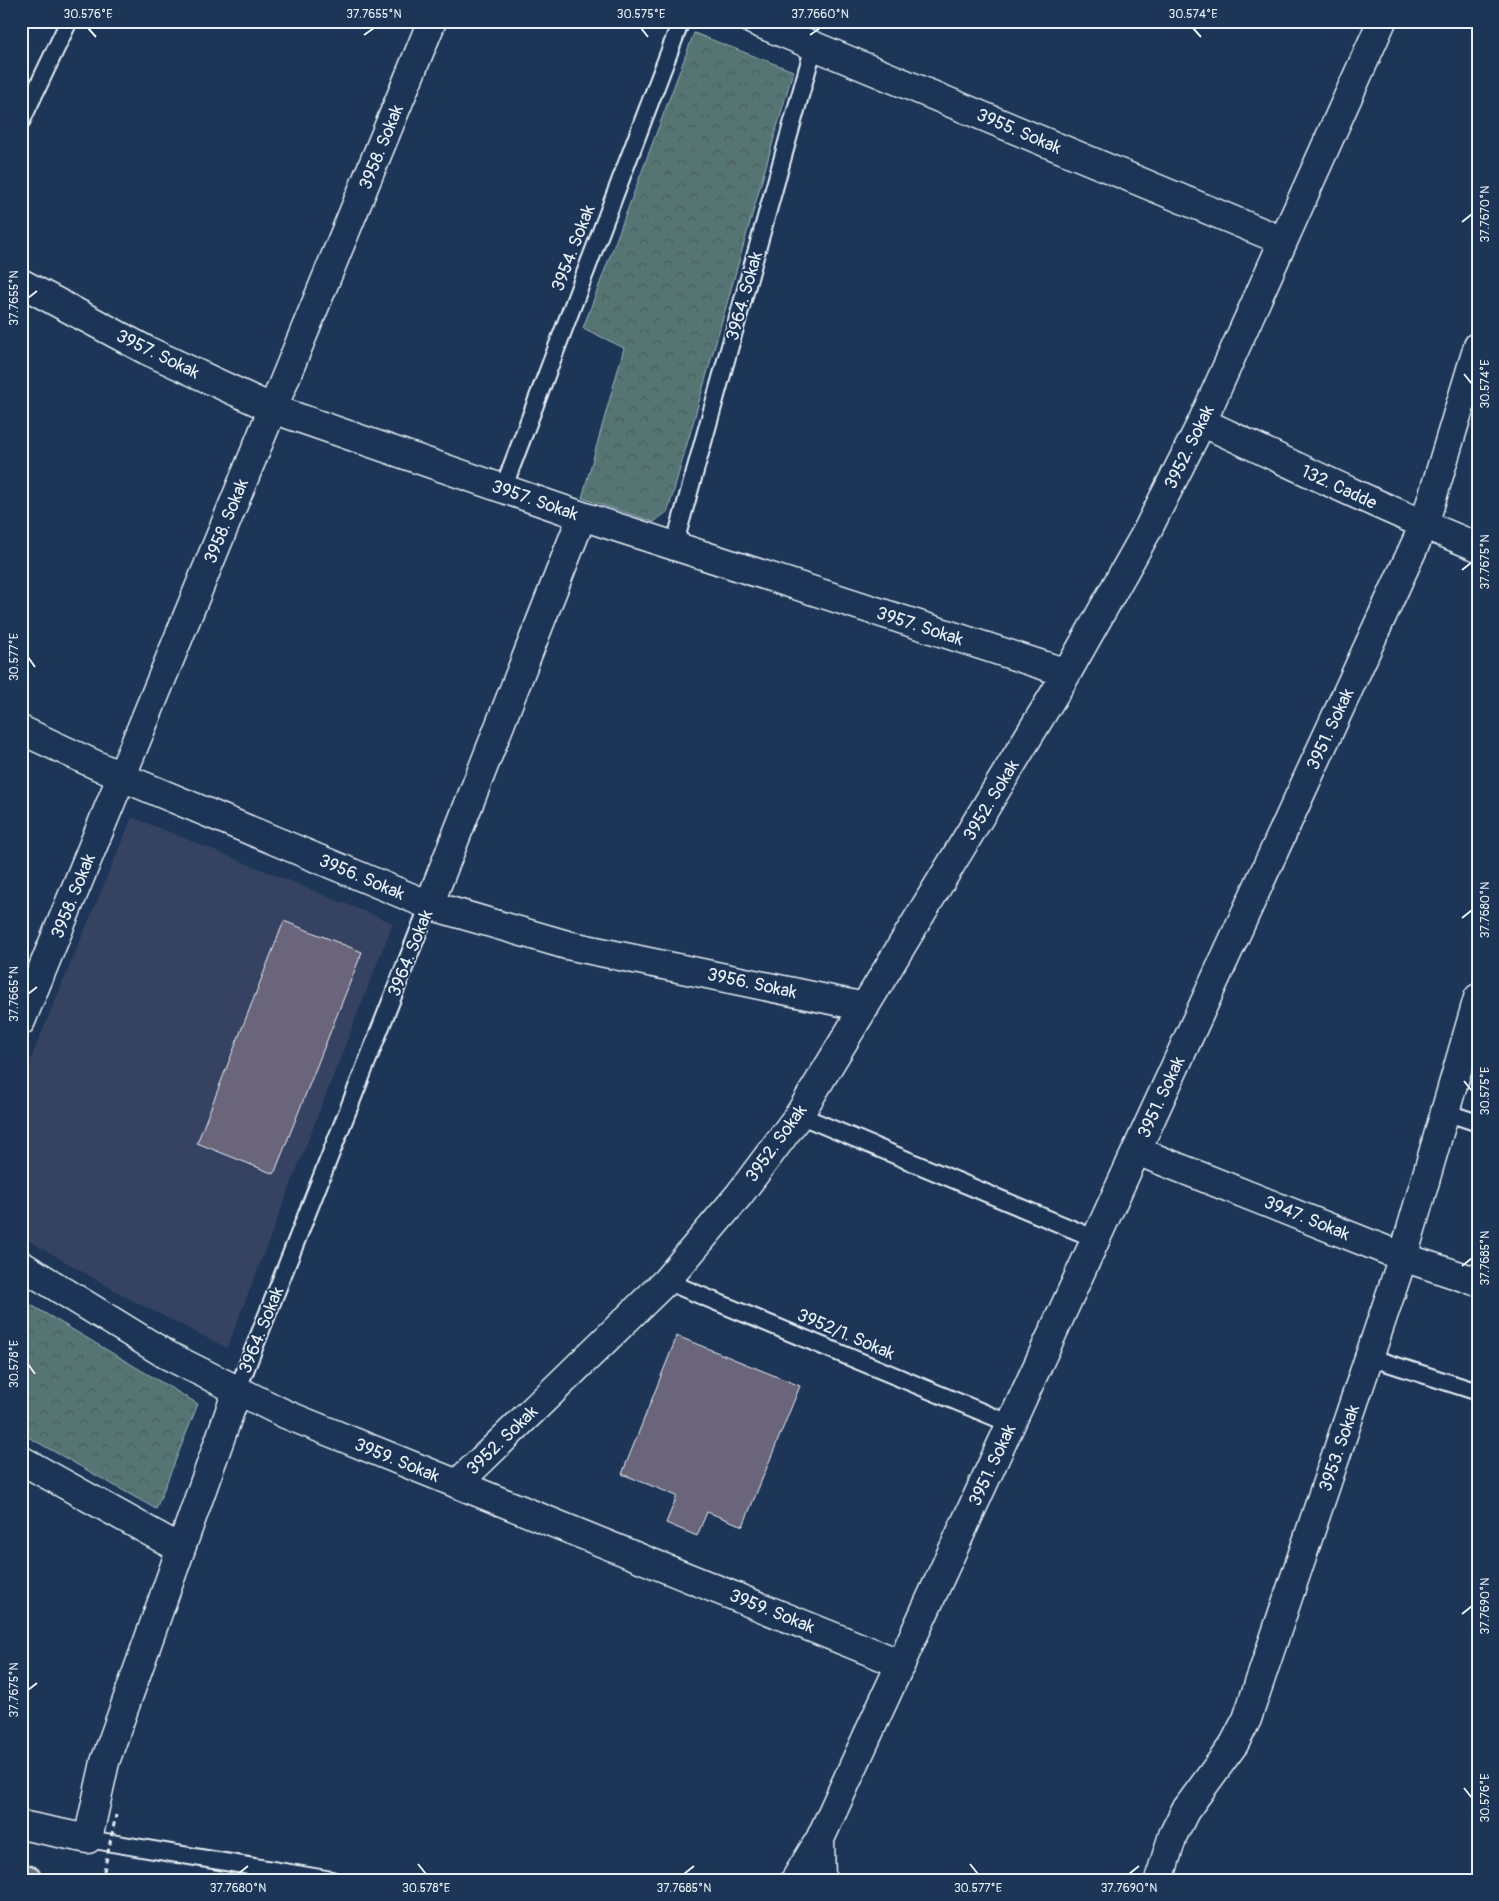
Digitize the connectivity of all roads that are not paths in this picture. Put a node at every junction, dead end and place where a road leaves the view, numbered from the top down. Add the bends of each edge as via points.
1 (69, 21) edge
2 (432, 21) edge
3 (681, 21) edge
4 (754, 21) edge
5 (1382, 21) edge
6 (814, 46) junction
7 (21, 122) edge
8 (1283, 241) junction
9 (21, 282) edge
10 (1478, 346) edge
11 (272, 409) junction
12 (1202, 422) junction
13 (503, 489) junction
14 (582, 516) junction
15 (1424, 525) junction
16 (674, 546) junction
17 (1478, 547) edge
18 (1067, 673) junction
19 (21, 730) edge
20 (122, 777) junction
21 (429, 905) junction
22 (1478, 998) edge
23 (865, 1006) junction
24 (21, 1022) edge
25 (1445, 1112) junction
26 (799, 1115) junction
27 (1478, 1123) edge
28 (1137, 1151) junction
29 (1096, 1239) junction
30 (1403, 1257) junction
31 (21, 1265) edge
32 (666, 1281) junction
33 (1478, 1282) edge
34 (1369, 1357) junction
35 (237, 1391) junction
36 (1478, 1392) edge
37 (1011, 1424) junction
38 (21, 1460) edge
39 (457, 1484) junction
40 (181, 1549) junction
41 (901, 1664) junction
42 (21, 1825) edge
43 (88, 1839) junction
44 (820, 1839) junction
45 (21, 1878) edge
46 (28, 1880) edge
47 (332, 1880) edge
48 (795, 1880) edge
49 (821, 1880) edge
50 (1158, 1880) edge

1 - 7 lane
2 - 11 street, 3958. Sokak
3 - 13 lane, 3954. Sokak
4 - 6 street, 3955. Sokak
5 - 8 street, 3952. Sokak
6 - 8 street, 3955. Sokak
6 - 16 lane, 3964. Sokak
8 - 12 street, 3952. Sokak
9 - 11 street, 3957. Sokak via 146,350
10 - 15 street, 3951. Sokak
11 - 13 street, 3957. Sokak
11 - 20 street, 3958. Sokak
12 - 15 street, 132. Cadde
12 - 18 street, 3952. Sokak via 1147,531
13 - 14 street, 3957. Sokak
14 - 16 street, 3957. Sokak
14 - 21 street, 3964. Sokak
15 - 17 street, 132. Cadde
15 - 28 street, 3951. Sokak
16 - 18 street, 3957. Sokak
18 - 23 street, 3952. Sokak
19 - 20 street, 3956. Sokak
20 - 21 street, 3956. Sokak
20 - 24 street, 3958. Sokak
21 - 23 street, 3956. Sokak via 567,945
21 - 35 lane, 3964. Sokak
22 - 25 street, 3953. Sokak
23 - 26 street, 3952. Sokak
25 - 27 lane
25 - 30 street, 3953. Sokak
26 - 29 lane
26 - 32 street, 3952. Sokak via 739,1195
28 - 29 street, 3951. Sokak
28 - 30 street, 3947. Sokak
29 - 37 street, 3951. Sokak
30 - 33 street, 3947. Sokak
30 - 34 street, 3953. Sokak
31 - 35 street, 3959. Sokak via 167,1355
32 - 37 lane, 3952/1. Sokak
32 - 39 street, 3952. Sokak
34 - 36 lane
34 - 50 street, 3953. Sokak via 1247,1719 1234,1744 1185,1811
35 - 39 street, 3959. Sokak
35 - 40 street
37 - 41 street, 3951. Sokak
38 - 40 street
39 - 41 street, 3959. Sokak
40 - 43 street via 105,1762
41 - 44 street, 3951. Sokak
42 - 43 street
43 - 47 lane
44 - 48 street, 3951. Sokak
44 - 49 street, 3951. Sokak
45 - 46 highway

